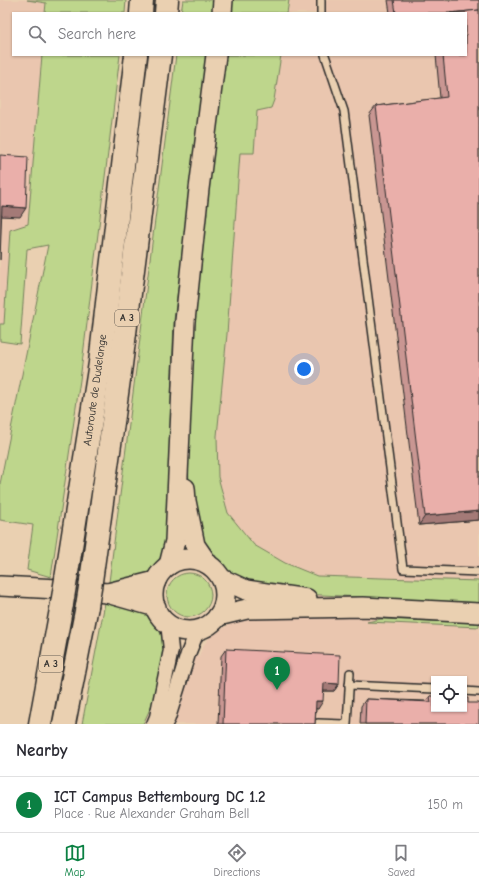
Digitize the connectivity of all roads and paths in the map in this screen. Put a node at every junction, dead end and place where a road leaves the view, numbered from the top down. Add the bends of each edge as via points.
1 (142, 0) edge
2 (167, 0) edge
3 (223, 0) edge
4 (321, 0) edge
5 (141, 12) edge
6 (166, 12) edge
7 (222, 12) edge
8 (321, 12) edge
9 (136, 56) edge
10 (160, 56) edge
11 (216, 56) edge
12 (324, 56) edge
13 (179, 439) junction
14 (208, 564) junction
15 (169, 566) junction
16 (479, 572) edge
17 (222, 579) junction
18 (156, 581) junction
19 (0, 586) edge
20 (99, 587) junction
21 (156, 607) junction
22 (363, 607) junction
23 (479, 613) edge
24 (218, 616) junction
25 (168, 623) junction
26 (198, 629) junction
27 (350, 673) dead end
28 (349, 685) junction
29 (431, 689) edge
30 (467, 691) edge
31 (479, 692) edge
32 (40, 724) edge
33 (64, 724) edge
34 (154, 724) edge
35 (166, 724) edge
36 (318, 724) edge
37 (343, 724) edge
38 (347, 724) edge

1 - 5 highway
2 - 6 highway
3 - 7 main road
4 - 8 lane
9 - 32 highway, Autoroute de Dudelange / A 3, bridge via 100,363 62,604
10 - 20 highway, Autoroute de Dudelange / A 3 via 121,365
11 - 13 main road via 185,321
12 - 16 lane via 344,111 403,569
13 - 14 main road via 186,501 195,545
13 - 15 main road via 175,541
14 - 15 main road via 188,559
14 - 17 main road
15 - 18 main road via 161,572
17 - 22 main road via 246,590
17 - 24 main road via 225,598
18 - 20 main road
18 - 21 main road
19 - 20 main road via 58,589
20 - 21 main road
20 - 33 highway, Autoroute de Dudelange / A 3, bridge via 87,606
21 - 25 main road
22 - 23 main road
22 - 24 main road via 247,609
24 - 26 main road via 210,624
25 - 26 main road via 188,631
25 - 34 street via 171,650
26 - 35 street
27 - 28 lane
28 - 29 lane
28 - 38 lane
30 - 31 lane
36 - 37 lane

